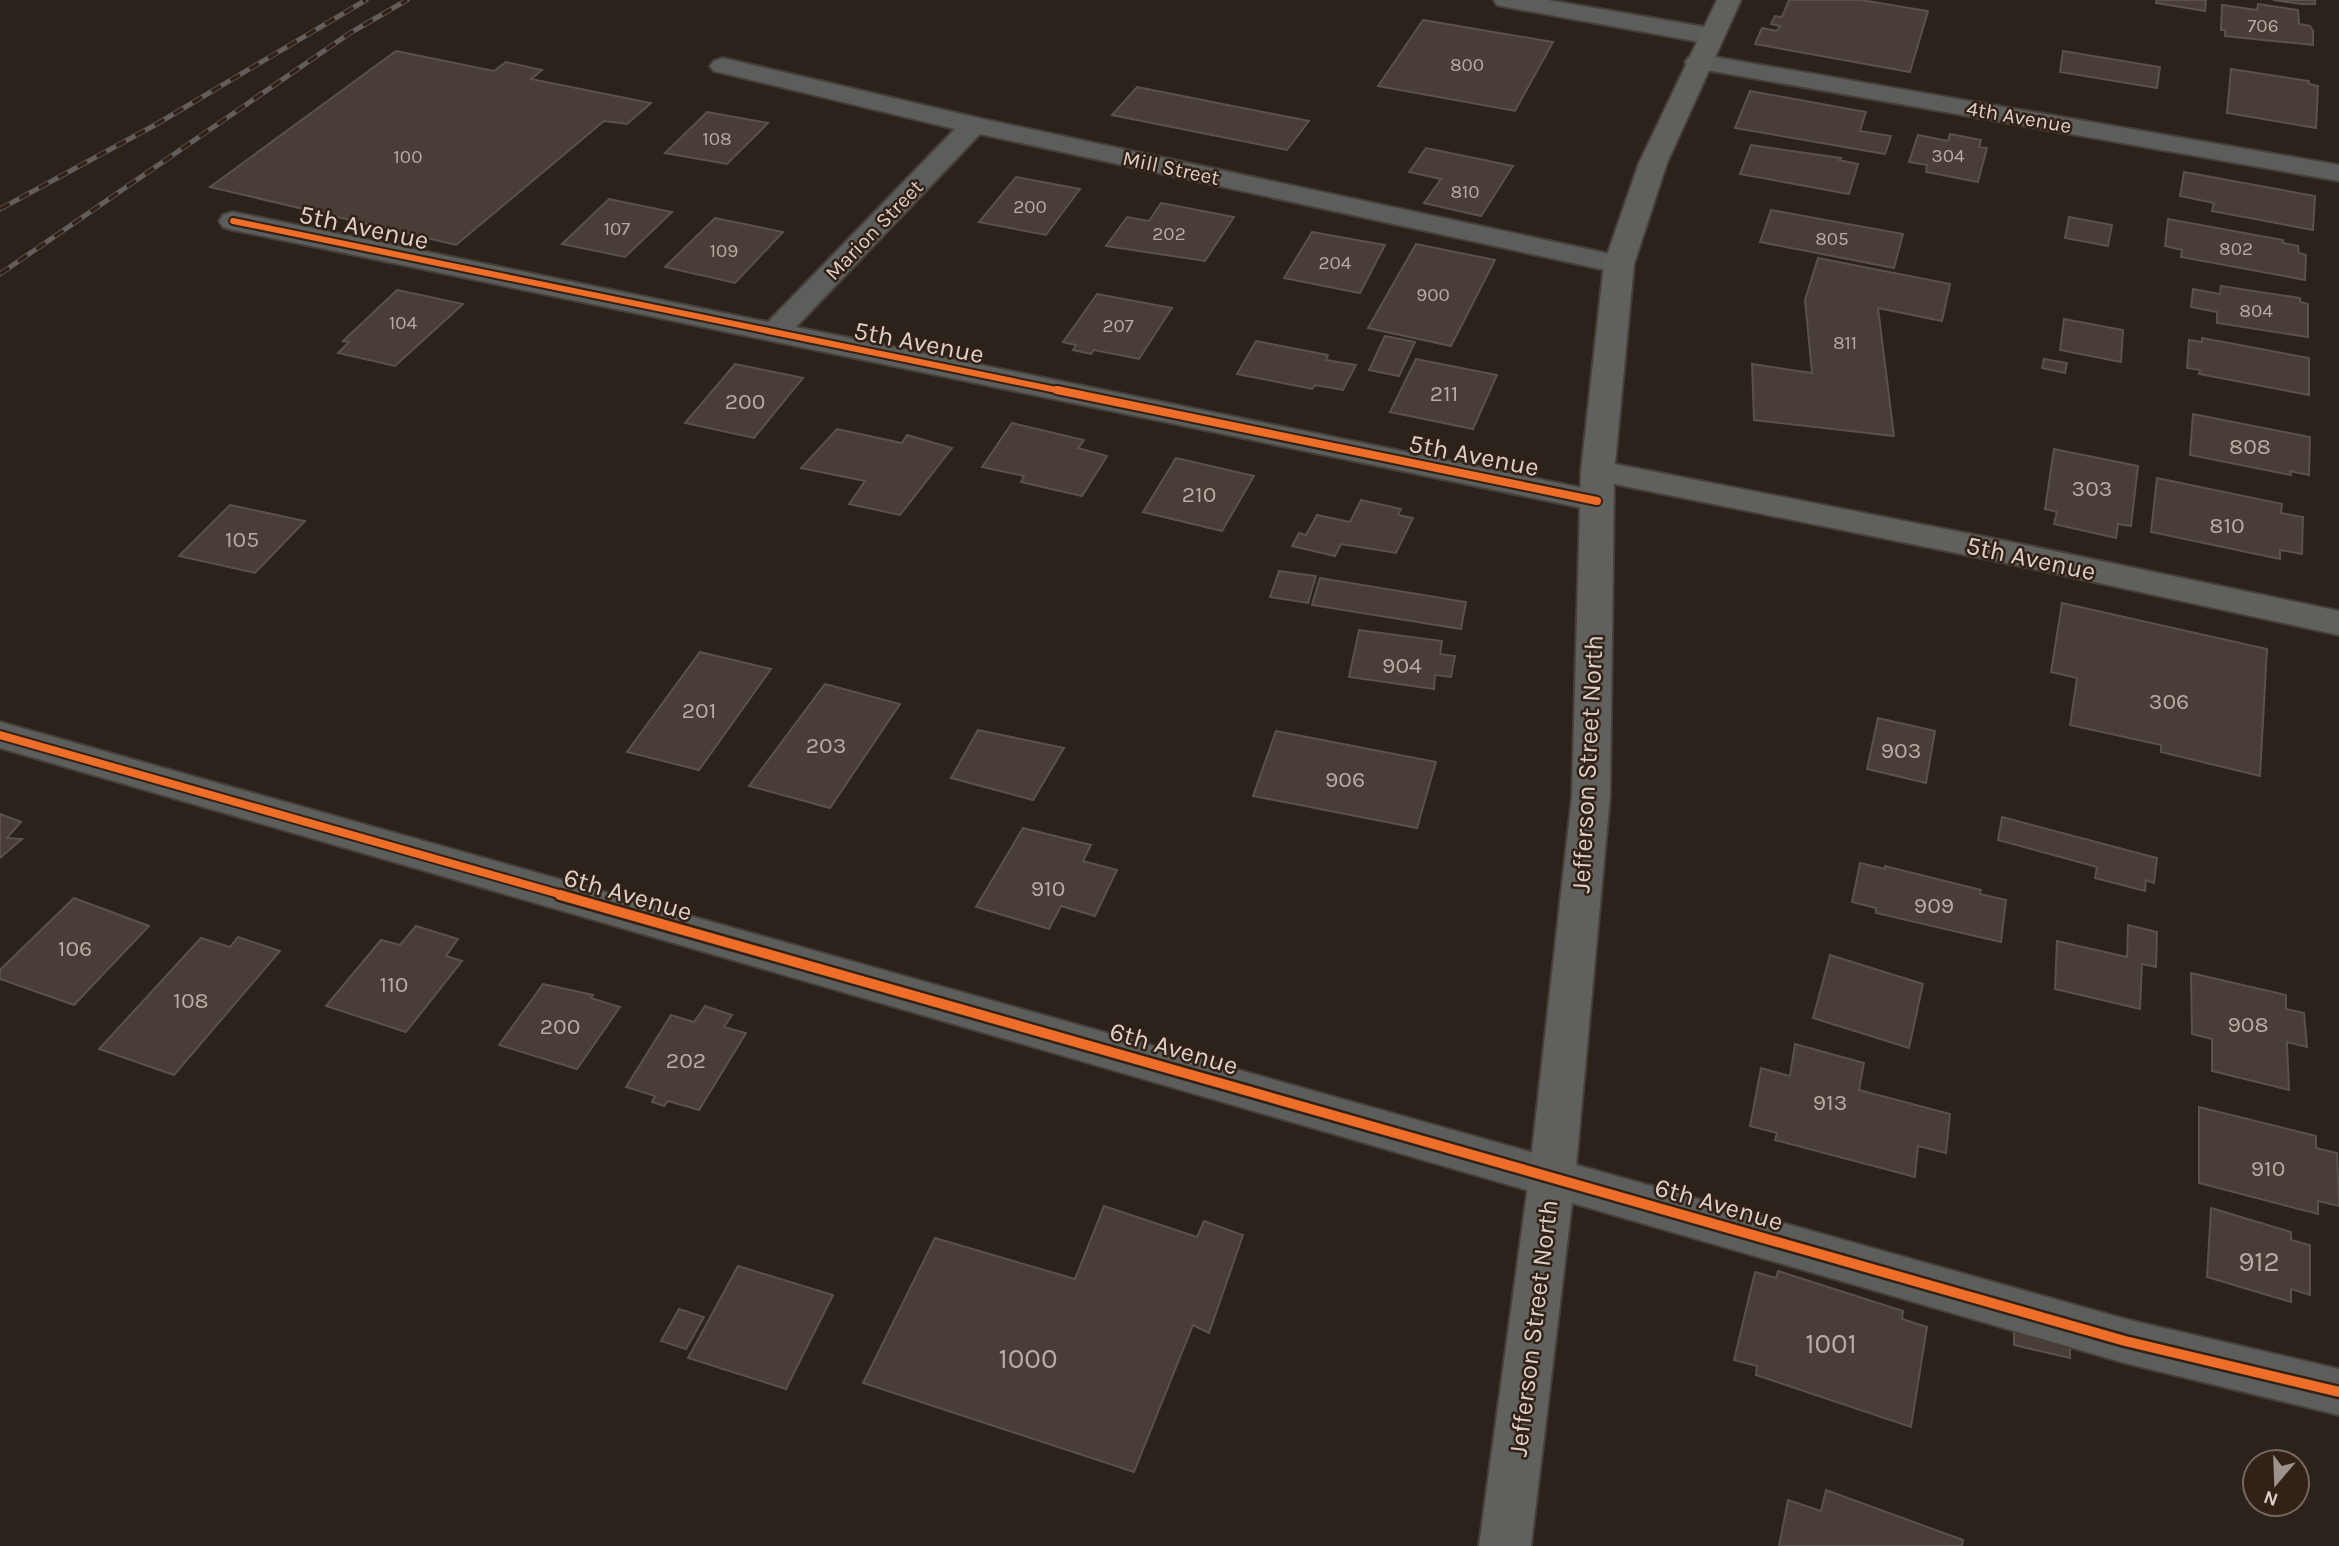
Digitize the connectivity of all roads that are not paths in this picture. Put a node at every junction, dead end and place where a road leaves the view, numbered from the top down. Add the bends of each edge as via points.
1 (1506, 0) edge
2 (1729, 0) edge
3 (1705, 49) junction
4 (723, 66) dead end
5 (974, 125) junction
6 (2339, 173) edge
7 (233, 222) dead end
8 (1619, 264) junction
9 (773, 334) junction
10 (1598, 486) junction
11 (2339, 623) edge
12 (0, 735) edge
13 (1552, 1178) junction
14 (2339, 1391) edge
15 (1506, 1546) edge

1 - 3 street, 4th Avenue
2 - 3 main road, Jefferson Street North
3 - 6 street, 4th Avenue
3 - 8 main road, Jefferson Street North via 1653,163
4 - 5 street, Mill Street
5 - 8 street, Mill Street
5 - 9 street, Marion Street
7 - 9 street, 5th Avenue
8 - 10 main road, Jefferson Street North
9 - 10 street, 5th Avenue
10 - 11 main road, 5th Avenue via 2011,553
10 - 13 main road, Jefferson Street North via 1591,796
12 - 13 street, 6th Avenue
13 - 14 street, 6th Avenue via 2125,1341
13 - 15 main road, Jefferson Street North

